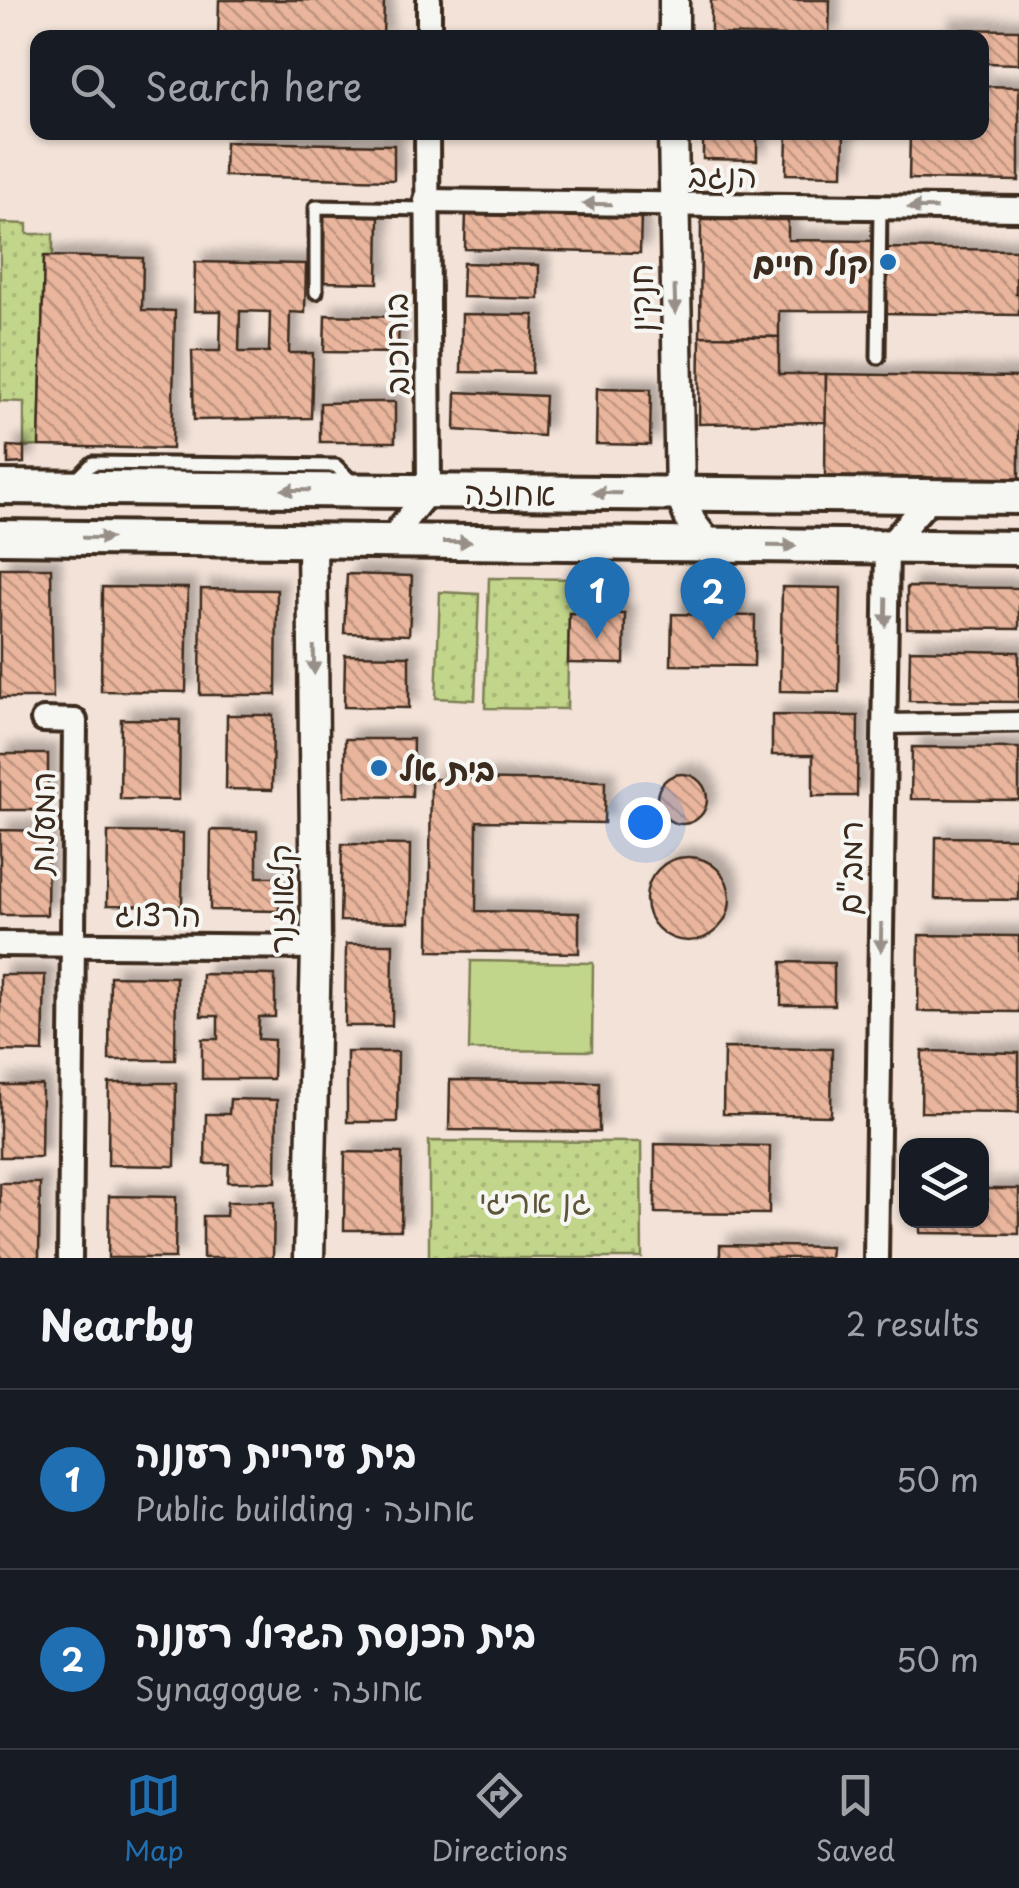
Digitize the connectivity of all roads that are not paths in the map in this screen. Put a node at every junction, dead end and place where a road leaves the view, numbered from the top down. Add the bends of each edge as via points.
1 (430, 0) edge
2 (674, 0) edge
3 (429, 30) edge
4 (674, 30) edge
5 (428, 140) edge
6 (673, 140) edge
7 (426, 205) junction
8 (673, 206) junction
9 (880, 208) junction
10 (1019, 209) edge
11 (316, 292) dead end
12 (878, 357) dead end
13 (670, 483) junction
14 (0, 487) edge
15 (429, 491) junction
16 (932, 497) junction
17 (1019, 497) edge
18 (0, 537) edge
19 (312, 540) junction
20 (389, 542) junction
21 (708, 545) junction
22 (887, 547) junction
23 (1019, 548) edge
24 (43, 720) dead end
25 (1019, 722) edge
26 (884, 724) junction
27 (0, 944) edge
28 (72, 944) junction
29 (316, 947) junction
30 (70, 1258) edge
31 (309, 1258) edge
32 (876, 1258) edge

1 - 3 street
2 - 4 street
5 - 7 street, בורוכוב
6 - 8 street, חנקין
8 -> 7 street, הנגב
7 - 11 lane via 316,207
7 - 15 street, בורוכוב
8 - 9 street, הנגב
8 -> 13 street, חנקין
10 -> 9 street, הנגב
9 - 12 lane
13 -> 15 main road, אחוזה
13 - 16 main road, אחוזה
13 - 21 street, חנקין
15 -> 14 main road, אחוזה
15 - 20 street
16 - 17 main road, אחוזה
16 - 22 street
18 -> 19 main road, אחוזה
19 - 20 main road, אחוזה
19 -> 29 street, קלאוזנר
20 -> 21 main road, אחוזה
21 -> 22 main road, אחוזה
22 - 23 main road, אחוזה
22 -> 26 street, רמב"ם
24 - 28 street, המעלות via 75,720
25 - 26 street
26 -> 32 street, רמב"ם
27 - 28 street, הרצוג
28 - 29 street, הרצוג
28 - 30 street, המעלות
29 - 31 street, קלאוזנר

